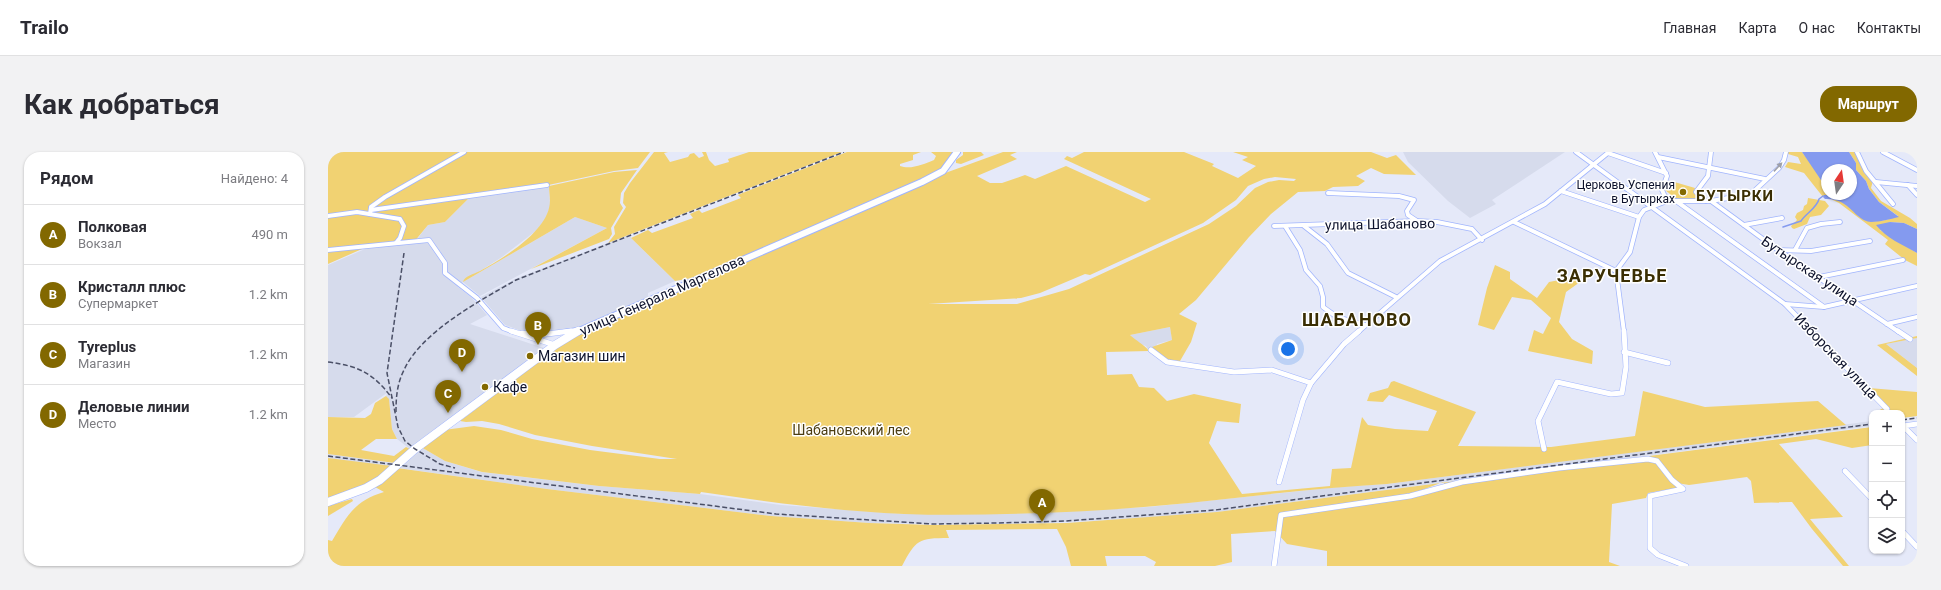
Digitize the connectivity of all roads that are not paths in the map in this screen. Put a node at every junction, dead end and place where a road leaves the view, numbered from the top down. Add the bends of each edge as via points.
1 (464, 152) edge
2 (957, 152) edge
3 (1576, 152) edge
4 (1609, 152) edge
5 (1655, 152) edge
6 (1711, 152) edge
7 (1786, 152) edge
8 (1857, 152) edge
9 (1883, 152) edge
10 (1658, 157) junction
11 (1593, 165) junction
12 (1709, 168) junction
13 (1917, 170) edge
14 (1666, 173) junction
15 (1765, 179) junction
16 (1876, 182) junction
17 (547, 185) dead end
18 (1908, 185) junction
19 (1917, 186) edge
20 (1561, 191) junction
21 (1328, 193) dead end
22 (1917, 195) edge
23 (1675, 200) junction
24 (1667, 201) junction
25 (1706, 201) junction
26 (1711, 201) junction
27 (1893, 204) dead end
28 (1651, 207) junction
29 (371, 212) junction
30 (328, 216) edge
31 (1639, 217) junction
32 (1782, 218) dead end
33 (1417, 221) junction
34 (1514, 222) junction
35 (1840, 222) dead end
36 (1744, 225) junction
37 (1274, 226) dead end
38 (1285, 226) junction
39 (1304, 226) junction
40 (1482, 240) junction
41 (1870, 241) dead end
42 (396, 243) junction
43 (328, 250) edge
44 (1778, 250) junction
45 (1795, 250) junction
46 (1903, 260) dead end
47 (1616, 271) junction
48 (1819, 277) junction
49 (1917, 286) edge
50 (1396, 297) junction
51 (1853, 300) junction
52 (1785, 304) junction
53 (1824, 307) junction
54 (1917, 317) edge
55 (1887, 324) junction
56 (1364, 326) junction
57 (582, 330) junction
58 (514, 333) junction
59 (549, 333) junction
60 (1910, 339) dead end
61 (547, 342) junction
62 (555, 345) junction
63 (1151, 350) dead end
64 (1624, 352) junction
65 (1668, 363) dead end
66 (1311, 383) junction
67 (1887, 409) dead end
68 (1917, 424) edge
69 (1917, 440) edge
70 (1544, 449) dead end
71 (1845, 471) dead end
72 (1279, 482) dead end
73 (1869, 496) edge
74 (328, 502) edge
75 (1905, 534) edge
76 (1917, 547) edge
77 (1274, 566) edge
78 (1686, 566) edge

1 - 29 street via 385,197
2 - 57 main road, улица Генерала Маргелова via 943,171 922,182
3 - 11 street, Изборская улица
4 - 11 street
4 - 14 street
5 - 10 street
6 - 12 street
15 -> 7 street via 1782,164
8 - 16 street via 1866,171
9 - 13 street
10 - 12 street
10 - 14 street
11 - 20 street
11 - 28 street, Изборская улица
12 - 15 street
12 - 25 street via 1708,176 1696,192
14 - 24 street via 1661,192
15 - 26 street via 1751,194
16 - 18 street
16 - 27 street
17 - 29 street
18 - 19 street
18 - 22 street
20 - 31 street
20 - 34 street via 1545,204
21 - 33 street via 1399,196 1414,200 1408,215
23 - 24 street
23 - 25 street
23 - 53 street
24 - 28 street
25 - 26 street
26 - 36 street, Бутырская улица
28 - 31 street via 1644,210
28 - 52 street, Изборская улица
29 - 30 street
29 - 42 street via 400,219 404,226
31 - 47 street via 1630,252
32 - 36 street
33 - 39 street, улица Шабаново
33 - 40 street, улица Шабаново via 1472,229
34 - 40 street
34 - 47 street
35 - 45 street via 1809,227 1804,231 1801,243
36 - 44 street, Бутырская улица
37 - 38 street, улица Шабаново
38 - 39 street, улица Шабаново
38 - 56 street via 1300,250 1306,270 1320,286 1323,308 1329,315 1338,319
39 - 50 street via 1327,244 1348,273
40 - 50 street via 1440,261
41 - 45 street via 1811,251
42 - 43 street
42 - 58 street via 429,240 445,263 445,273 477,298 503,328
44 - 45 street
44 - 48 street, Бутырская улица
46 - 48 street
47 - 64 street
48 - 51 street, Бутырская улица
49 - 51 street
50 - 56 street
51 - 53 street
51 - 55 street, Бутырская улица
52 - 53 street
52 - 67 street, Изборская улица
54 - 55 street
55 - 60 street, Бутырская улица
56 - 66 street via 1344,344
57 - 59 street
57 - 62 main road, улица Генерала Маргелова
58 - 59 street
58 - 61 street
59 - 61 street
61 - 62 street
62 - 74 main road, улица Генерала Маргелова via 414,449 380,480
63 - 66 street via 1167,362 1234,372 1272,370
64 - 65 street
64 - 70 street via 1625,384 1622,393 1611,394 1557,382 1538,421
66 - 72 street via 1303,400
68 - 69 street via 1903,426
71 - 73 street
75 - 76 street
77 - 78 street via 1281,515 1410,496 1462,482 1648,459 1657,461 1683,489 1650,496 1650,548 1658,556

